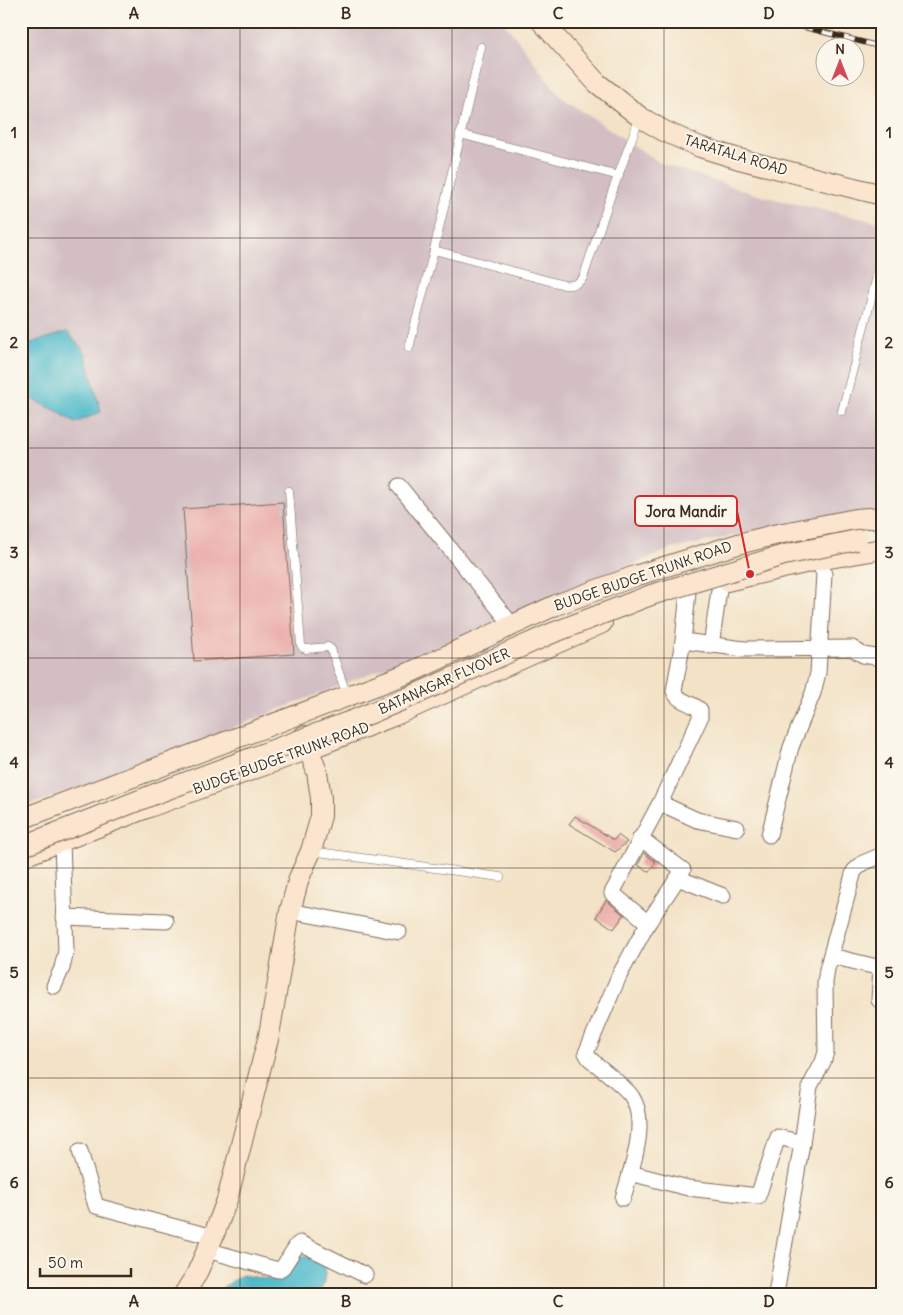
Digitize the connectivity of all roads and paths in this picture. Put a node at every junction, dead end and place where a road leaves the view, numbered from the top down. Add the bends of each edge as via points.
1 (541, 21) edge
2 (481, 47) dead end
3 (640, 117) junction
4 (460, 134) junction
5 (618, 176) junction
6 (882, 195) edge
7 (434, 250) junction
8 (882, 257) edge
9 (409, 348) dead end
10 (842, 411) dead end
11 (399, 486) dead end
12 (289, 491) dead end
13 (882, 518) edge
14 (875, 540) edge
15 (818, 560) junction
16 (720, 583) junction
17 (688, 592) junction
18 (512, 625) junction
19 (683, 641) junction
20 (711, 646) junction
21 (819, 648) junction
22 (882, 658) edge
23 (347, 696) junction
24 (297, 716) junction
25 (309, 749) junction
26 (660, 803) junction
27 (21, 818) edge
28 (737, 828) dead end
29 (769, 834) dead end
30 (640, 838) junction
31 (58, 843) junction
32 (21, 847) edge
33 (311, 851) junction
34 (882, 856) edge
35 (21, 857) edge
36 (500, 877) dead end
37 (678, 878) junction
38 (723, 896) dead end
39 (290, 911) junction
40 (64, 917) junction
41 (166, 921) dead end
42 (648, 923) junction
43 (398, 932) dead end
44 (59, 941) dead end
45 (831, 956) junction
46 (54, 986) dead end
47 (882, 1000) edge
48 (802, 1143) junction
49 (80, 1151) dead end
50 (630, 1173) junction
51 (623, 1198) dead end
52 (210, 1244) junction
53 (365, 1275) dead end
54 (184, 1294) edge
55 (776, 1294) edge

1 - 3 street, TARATALA ROAD via 596,83
2 - 4 lane
3 - 5 lane
3 - 6 street, TARATALA ROAD via 700,147
4 - 5 lane
4 - 7 lane
5 - 7 lane via 583,278 571,286
7 - 9 lane
8 - 10 lane
11 - 18 street
12 - 23 lane via 301,645 306,649 331,649
13 - 18 street, BUDGE BUDGE TRUNK ROAD via 814,526 738,544 638,575
14 - 15 street, BUDGE BUDGE TRUNK ROAD
14 - 32 street, BATANAGAR FLYOVER, bridge via 784,555 651,595 550,634 368,714
15 - 16 street, BUDGE BUDGE TRUNK ROAD
15 - 21 street via 824,574
16 - 17 street, BUDGE BUDGE TRUNK ROAD
16 - 20 street
17 - 19 street
17 - 25 street, BUDGE BUDGE TRUNK ROAD via 602,622 393,716
18 - 23 street, BUDGE BUDGE TRUNK ROAD
19 - 20 street
19 - 26 street via 674,691 680,699 698,707 701,714
20 - 21 street
21 - 22 street via 852,648 862,655
21 - 29 street via 816,684 792,747
23 - 24 street, BUDGE BUDGE TRUNK ROAD
24 - 25 street
24 - 27 street, BUDGE BUDGE TRUNK ROAD
25 - 31 street, BUDGE BUDGE TRUNK ROAD
25 - 33 street via 321,798 321,816
26 - 28 street via 697,820
26 - 30 street
30 - 37 street via 683,870
30 - 42 street via 612,893
31 - 35 street, BUDGE BUDGE TRUNK ROAD
31 - 40 street
31 - 44 lane
33 - 36 lane
33 - 39 street
34 - 45 street via 863,863 854,872
37 - 38 street
37 - 42 street
39 - 43 street
39 - 52 street via 269,1034 226,1200
40 - 41 street
40 - 46 street via 66,951
42 - 50 street via 614,986 586,1053 632,1095 638,1126 637,1147
45 - 47 street via 881,968 879,1000
45 - 48 street via 824,992 826,1052 810,1086
48 - 50 street via 778,1137 758,1196 688,1188
48 - 55 street
49 - 52 street via 96,1206
50 - 51 street
52 - 53 street via 278,1270 283,1268 300,1243
52 - 54 street

